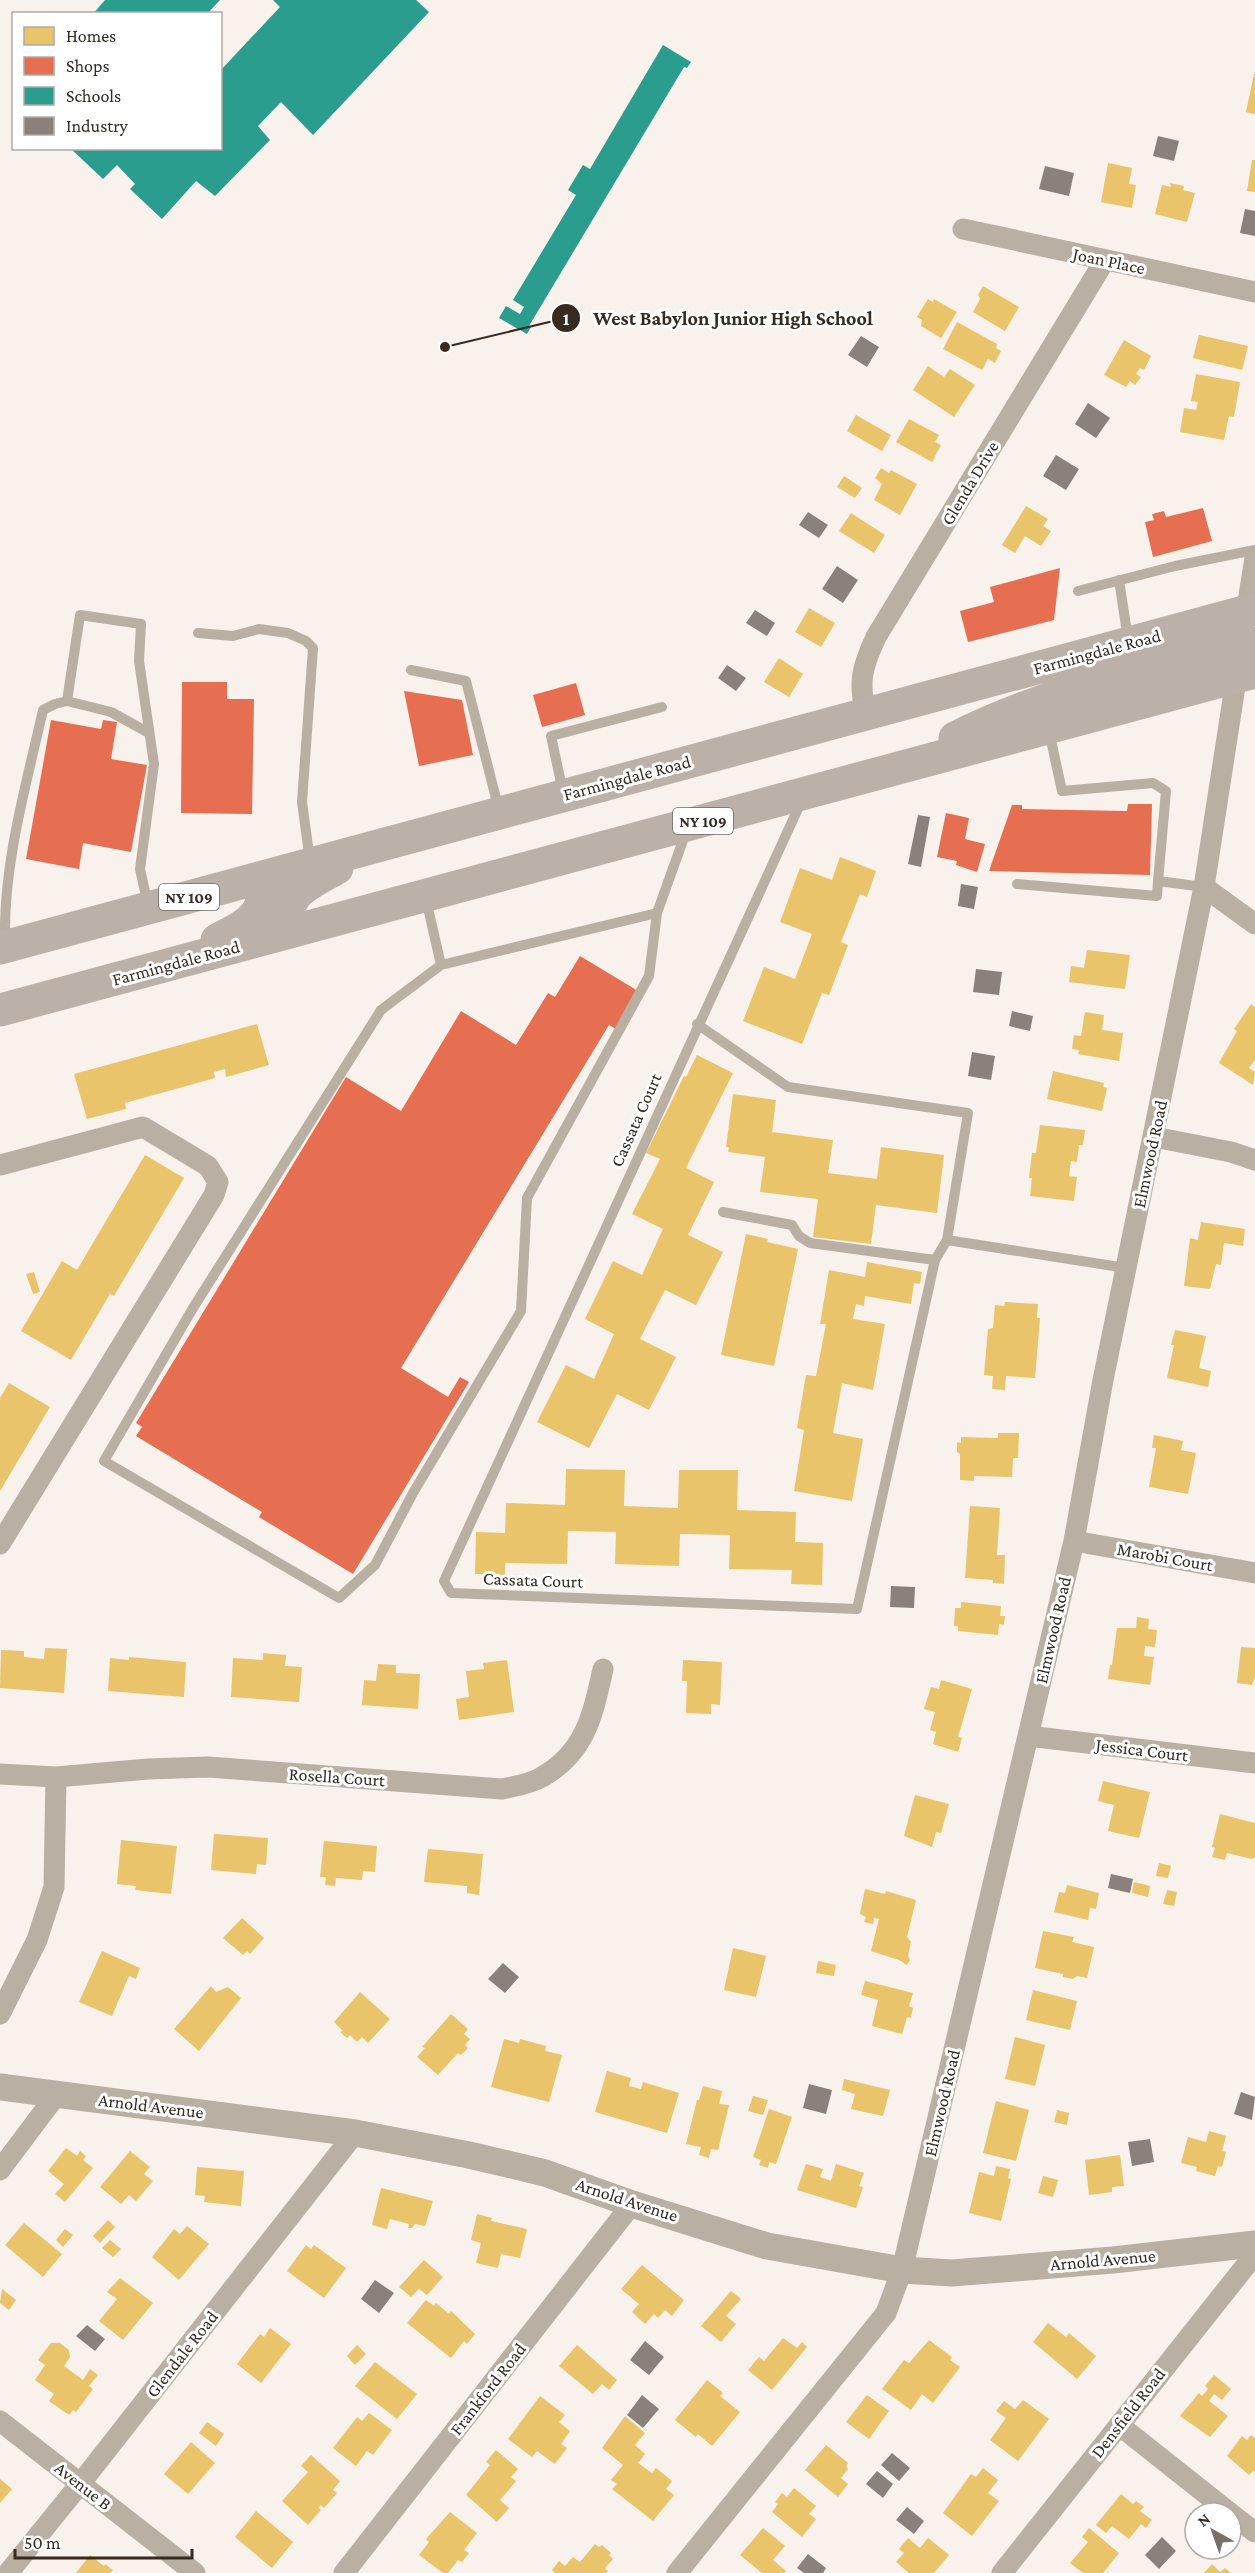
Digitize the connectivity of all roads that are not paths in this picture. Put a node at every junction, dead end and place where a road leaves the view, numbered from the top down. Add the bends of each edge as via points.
1 (963, 229) dead end
2 (1105, 260) junction
3 (1255, 292) edge
4 (1255, 550) edge
5 (1255, 558) edge
6 (1119, 580) junction
7 (1078, 591) dead end
8 (1251, 610) edge
9 (198, 633) dead end
10 (1129, 644) junction
11 (1247, 660) edge
12 (411, 670) dead end
13 (67, 701) junction
14 (662, 707) dead end
15 (866, 714) junction
16 (1048, 728) junction
17 (149, 733) junction
18 (892, 770) junction
19 (804, 794) junction
20 (563, 795) junction
21 (499, 812) junction
22 (688, 825) junction
23 (378, 846) junction
24 (310, 864) junction
25 (266, 877) junction
26 (1158, 880) junction
27 (1017, 884) dead end
28 (1204, 887) junction
29 (425, 895) junction
30 (148, 908) junction
31 (657, 913) junction
32 (1255, 924) edge
33 (284, 933) junction
34 (3, 947) edge
35 (170, 965) junction
36 (441, 965) junction
37 (0, 1011) edge
38 (698, 1024) junction
39 (1154, 1137) junction
40 (1255, 1160) edge
41 (0, 1166) edge
42 (723, 1212) dead end
43 (947, 1240) junction
44 (935, 1260) junction
45 (1126, 1268) junction
46 (1074, 1541) junction
47 (0, 1544) edge
48 (1255, 1573) edge
49 (603, 1669) dead end
50 (1028, 1736) junction
51 (1255, 1763) edge
52 (0, 1774) edge
53 (56, 1777) junction
54 (0, 2014) edge
55 (0, 2086) edge
56 (57, 2094) junction
57 (355, 2133) junction
58 (0, 2170) edge
59 (632, 2204) junction
60 (1255, 2244) edge
61 (1255, 2254) edge
62 (902, 2270) junction
63 (0, 2421) edge
64 (1119, 2425) junction
65 (80, 2484) junction
66 (1216, 2501) edge
67 (1243, 2522) edge
68 (1255, 2532) edge
69 (8, 2573) edge
70 (195, 2573) edge
71 (344, 2573) edge
72 (677, 2573) edge
73 (1002, 2573) edge

1 - 2 street, Joan Place
2 - 3 street, Joan Place
2 - 15 street, Glenda Drive via 876,637 861,675
4 - 6 lane
5 - 8 street, Elmwood Road
6 - 7 lane
6 - 10 lane
8 - 10 main road, Farmingdale Road / NY 109
8 - 11 street, Elmwood Road
9 - 24 lane via 233,636 259,629 288,633 313,648 302,802
10 - 15 main road, Farmingdale Road / NY 109
11 - 16 main road, Farmingdale Road / NY 109
11 - 18 main road via 1120,676 986,722
11 - 28 street, Elmwood Road
12 - 21 lane via 466,681
13 - 17 lane via 111,712
13 - 17 lane via 80,615 141,624 139,661
13 - 34 lane via 43,710 8,878
14 - 20 lane via 550,736
15 - 20 main road, Farmingdale Road / NY 109
16 - 18 main road, Farmingdale Road / NY 109
16 - 26 lane via 1062,790 1154,783 1166,791
17 - 30 lane via 154,764 140,869
18 - 19 main road, Farmingdale Road / NY 109
19 - 22 main road, Farmingdale Road / NY 109
19 - 38 lane, Cassata Court
20 - 21 main road, Farmingdale Road / NY 109
21 - 23 main road, Farmingdale Road / NY 109
22 - 29 main road, Farmingdale Road / NY 109
22 - 31 lane
23 - 24 main road, Farmingdale Road / NY 109
23 - 33 main road via 293,896 285,914
24 - 25 main road, Farmingdale Road / NY 109
25 - 30 main road, Farmingdale Road / NY 109
25 - 35 main road via 264,900 255,917
26 - 27 lane via 1157,896
26 - 28 lane
28 - 32 street
28 - 39 street, Elmwood Road
29 - 33 main road, Farmingdale Road / NY 109
29 - 36 lane
30 - 34 main road, Farmingdale Road / NY 109
31 - 36 lane
31 - 36 lane via 649,976 527,1198 521,1311 375,1564 339,1598 104,1461 193,1308 381,1010
33 - 35 main road, Farmingdale Road / NY 109
35 - 37 main road, Farmingdale Road / NY 109
38 - 43 lane, Cassata Court via 788,1087 968,1113
38 - 44 lane, Cassata Court via 444,1581 451,1593 857,1610
39 - 40 street
39 - 45 street, Elmwood Road
41 - 47 street via 143,1127 208,1166 218,1182 214,1195
42 - 44 lane via 792,1225 810,1243
43 - 44 lane, Cassata Court
43 - 45 lane
45 - 46 street, Elmwood Road
46 - 48 street, Marobi Court
46 - 50 street, Elmwood Road
49 - 53 street, Rosella Court via 591,1721 570,1756 541,1779 502,1789 208,1767
50 - 51 street, Jessica Court
50 - 62 street, Elmwood Road
52 - 53 street, Rosella Court
53 - 54 street via 54,1887 37,1940
55 - 56 street, Arnold Avenue
56 - 57 street, Arnold Avenue
56 - 58 street
57 - 59 street, Arnold Avenue via 545,2173
57 - 65 street, Glendale Road
59 - 62 street, Arnold Avenue via 767,2246
59 - 71 street, Frankford Road
60 - 62 street, Arnold Avenue via 952,2273
61 - 64 street, Densfield Road
62 - 72 street, Elmwood Road via 886,2313
63 - 65 street, Avenue B
64 - 66 street
64 - 73 street, Densfield Road
65 - 69 street, Glendale Road
65 - 70 street, Avenue B
67 - 68 street

